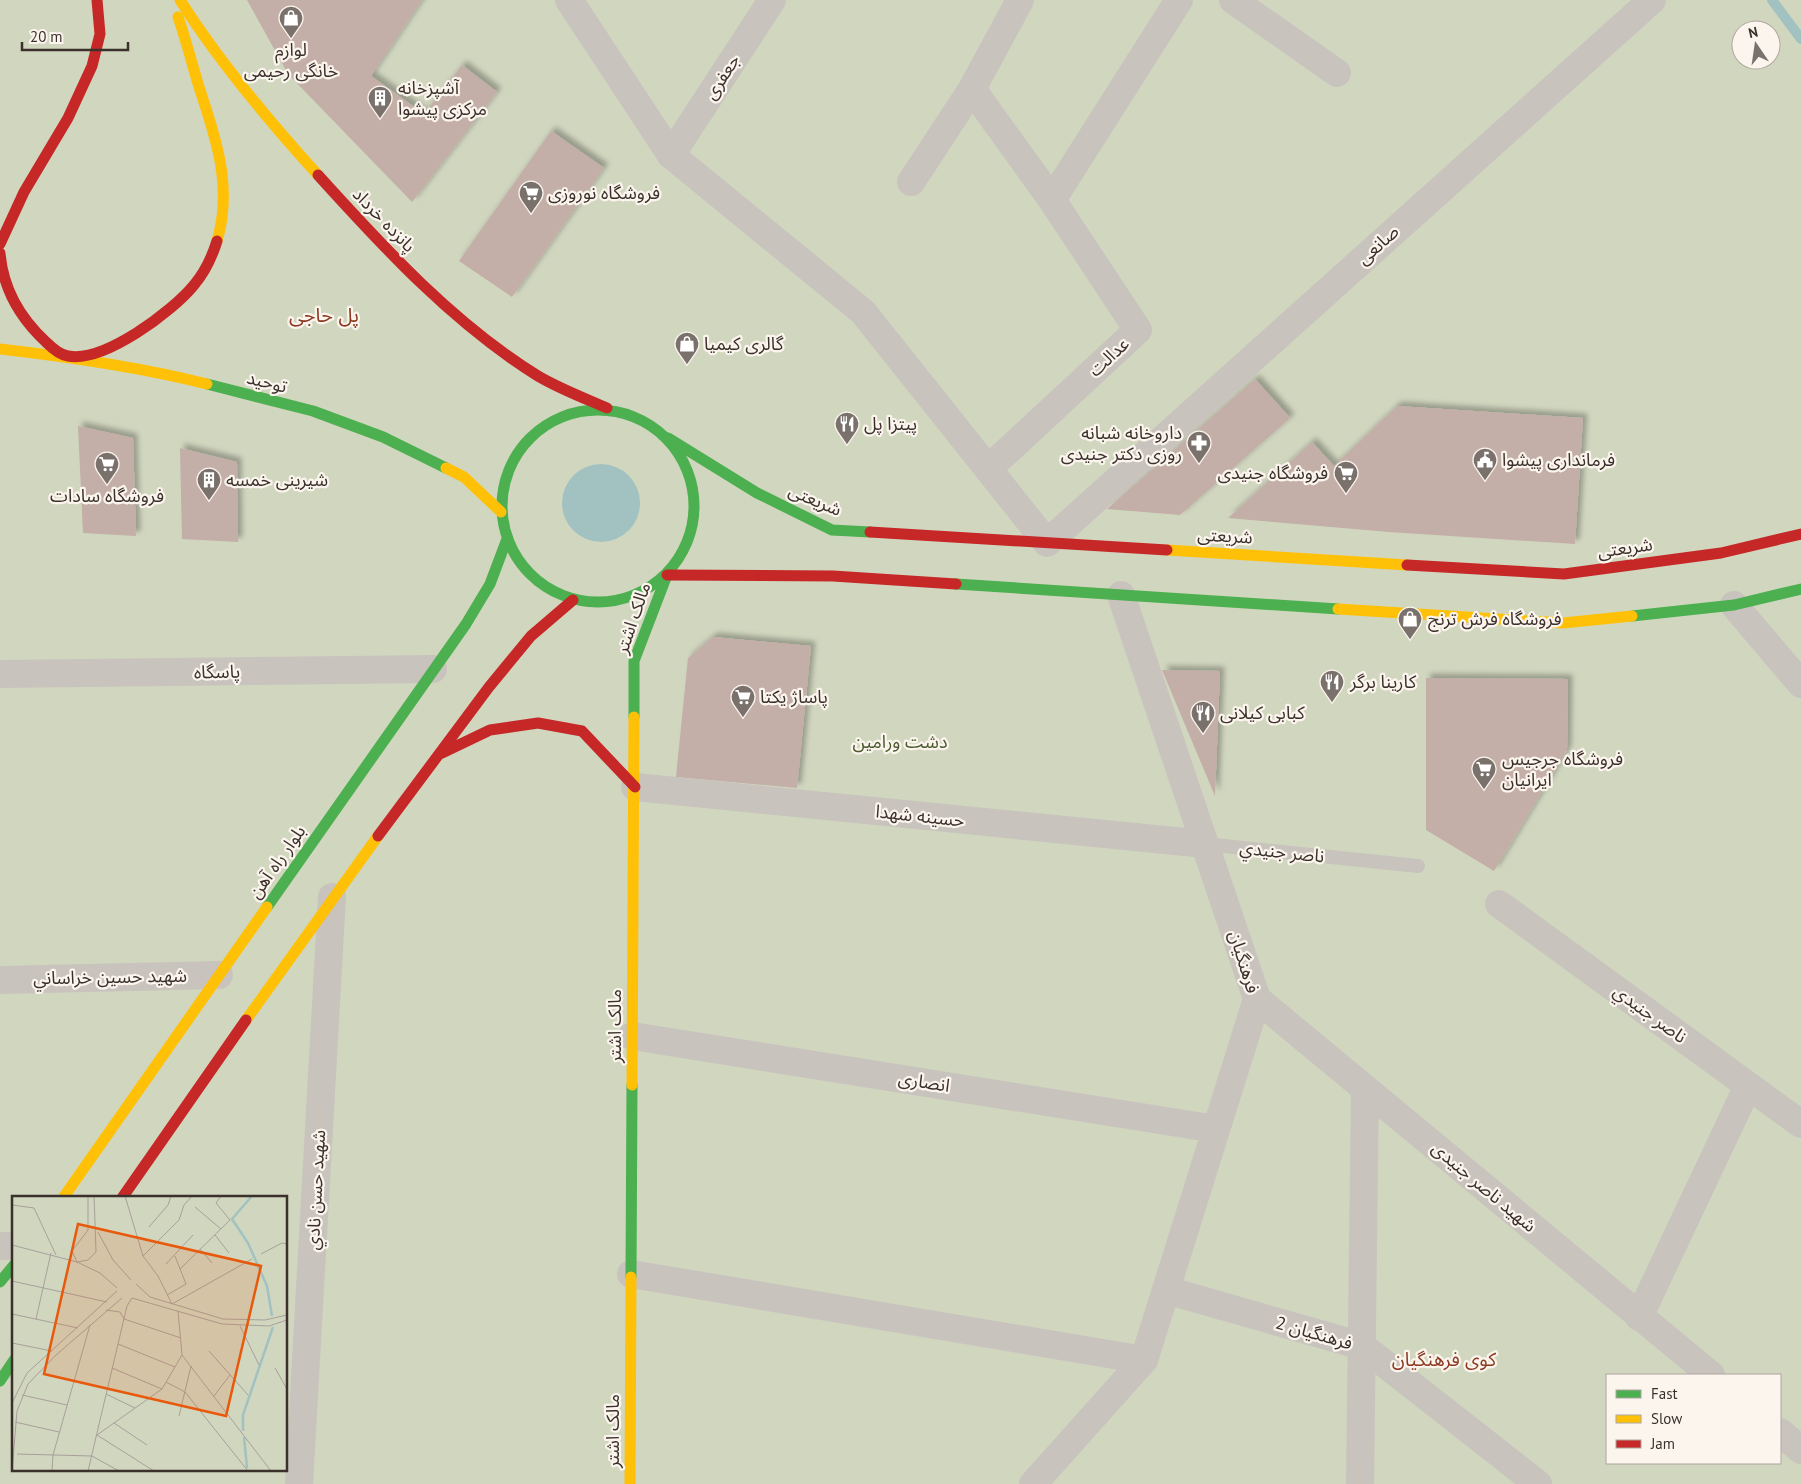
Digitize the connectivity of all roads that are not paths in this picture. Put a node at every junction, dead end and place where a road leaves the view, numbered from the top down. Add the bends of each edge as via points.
1 (97, 0) edge
2 (172, 0) edge
3 (180, 0) edge
4 (568, 0) edge
5 (772, 0) edge
6 (1020, 0) edge
7 (1179, 0) edge
8 (1233, 0) edge
9 (1652, 0) edge
10 (1338, 74) dead end
11 (972, 89) junction
12 (672, 155) junction
13 (911, 182) dead end
14 (1052, 200) junction
15 (0, 244) edge
16 (0, 253) edge
17 (0, 349) edge
18 (69, 357) junction
19 (611, 410) junction
20 (668, 438) junction
21 (988, 470) junction
22 (501, 512) junction
23 (1801, 534) edge
24 (507, 540) junction
25 (1047, 543) junction
26 (667, 575) junction
27 (1801, 589) edge
28 (1122, 595) junction
29 (573, 600) junction
30 (1734, 605) junction
31 (434, 669) junction
32 (0, 674) edge
33 (1801, 684) edge
34 (438, 755) junction
35 (635, 787) junction
36 (1205, 844) junction
37 (1418, 866) dead end
38 (332, 897) junction
39 (1499, 904) dead end
40 (220, 975) junction
41 (0, 980) edge
42 (1257, 999) junction
43 (632, 1036) junction
44 (1748, 1086) junction
45 (1365, 1089) junction
46 (1801, 1124) edge
47 (1216, 1129) junction
48 (64, 1196) edge
49 (123, 1196) edge
50 (12, 1267) edge
51 (631, 1274) junction
52 (0, 1282) edge
53 (1166, 1290) junction
54 (1639, 1316) junction
55 (1362, 1346) junction
56 (1144, 1360) junction
57 (12, 1363) edge
58 (1709, 1374) edge
59 (0, 1381) edge
60 (1781, 1433) edge
61 (1801, 1450) edge
62 (299, 1484) edge
63 (630, 1484) edge
64 (1034, 1484) edge
65 (1360, 1484) edge
66 (1538, 1484) edge

1 - 15 main road via 100,36 87,81 8,221
2 - 18 main road via 219,141 224,198 214,251 195,284 168,311 115,345 92,354
3 - 19 main road, پانزده خرداد via 226,70 341,202 399,262 530,371
4 - 12 street
5 - 12 street, جعفری
6 - 11 street
7 - 14 street
8 - 10 street
9 - 25 street, صانعی
11 - 13 street
11 - 14 street, عدالت
12 - 21 street via 863,312
14 - 21 street, عدالت via 1138,330
16 - 18 main road via 1,267 18,311 53,348
17 - 18 main road, توحید
18 - 22 main road, توحید via 169,375 330,418 383,437 464,477
19 - 20 main road via 642,419
19 - 22 main road via 573,413 556,419 532,435 515,458 504,484
20 - 25 main road, شریعتی via 756,493 832,530
20 - 26 main road via 685,462 695,499 694,522 685,550
21 - 25 street
22 - 24 main road
23 - 25 main road, شریعتی via 1721,553 1564,574
24 - 29 main road via 522,567 545,587
24 - 31 main road, بلوار راه آهن via 490,584
26 - 28 main road via 833,576
26 - 29 main road via 624,600 598,603
26 - 35 main road, مالک اشتر via 634,661
27 - 30 main road
28 - 30 main road via 1563,624
28 - 36 street, فرهنگیان
29 - 34 main road via 531,636
30 - 33 street
31 - 32 street, پاسگاه
31 - 40 main road, بلوار راه آهن
34 - 35 main road via 490,730 538,723 582,731
34 - 38 main road
35 - 36 street, حسینه شهدا
35 - 43 main road, مالک اشتر
36 - 37 lane, ناصر جنيدي
36 - 42 street, فرهنگیان
38 - 49 main road
38 - 62 street, شهيد حسن نادي
39 - 44 street, ناصر جنيدي
40 - 41 street, شهيد حسين خراساني
40 - 48 main road, بلوار راه آهن
42 - 45 street, شهيد ناصر جنیدی
42 - 47 street, فرهنگیان
43 - 47 street, انصاری
43 - 51 main road, مالک اشتر
44 - 46 street, ناصر جنيدي
44 - 54 street
45 - 54 street, شهيد ناصر جنیدی
45 - 55 street
47 - 53 street, فرهنگیان
50 - 52 main road
51 - 56 street
51 - 63 main road, مالک اشتر
53 - 55 street, فرهنگيان 2
53 - 56 street, فرهنگیان
54 - 58 street, شهيد ناصر جنیدی
55 - 65 street
55 - 66 street, فرهنگيان 2
56 - 64 street
57 - 59 main road
60 - 61 street

